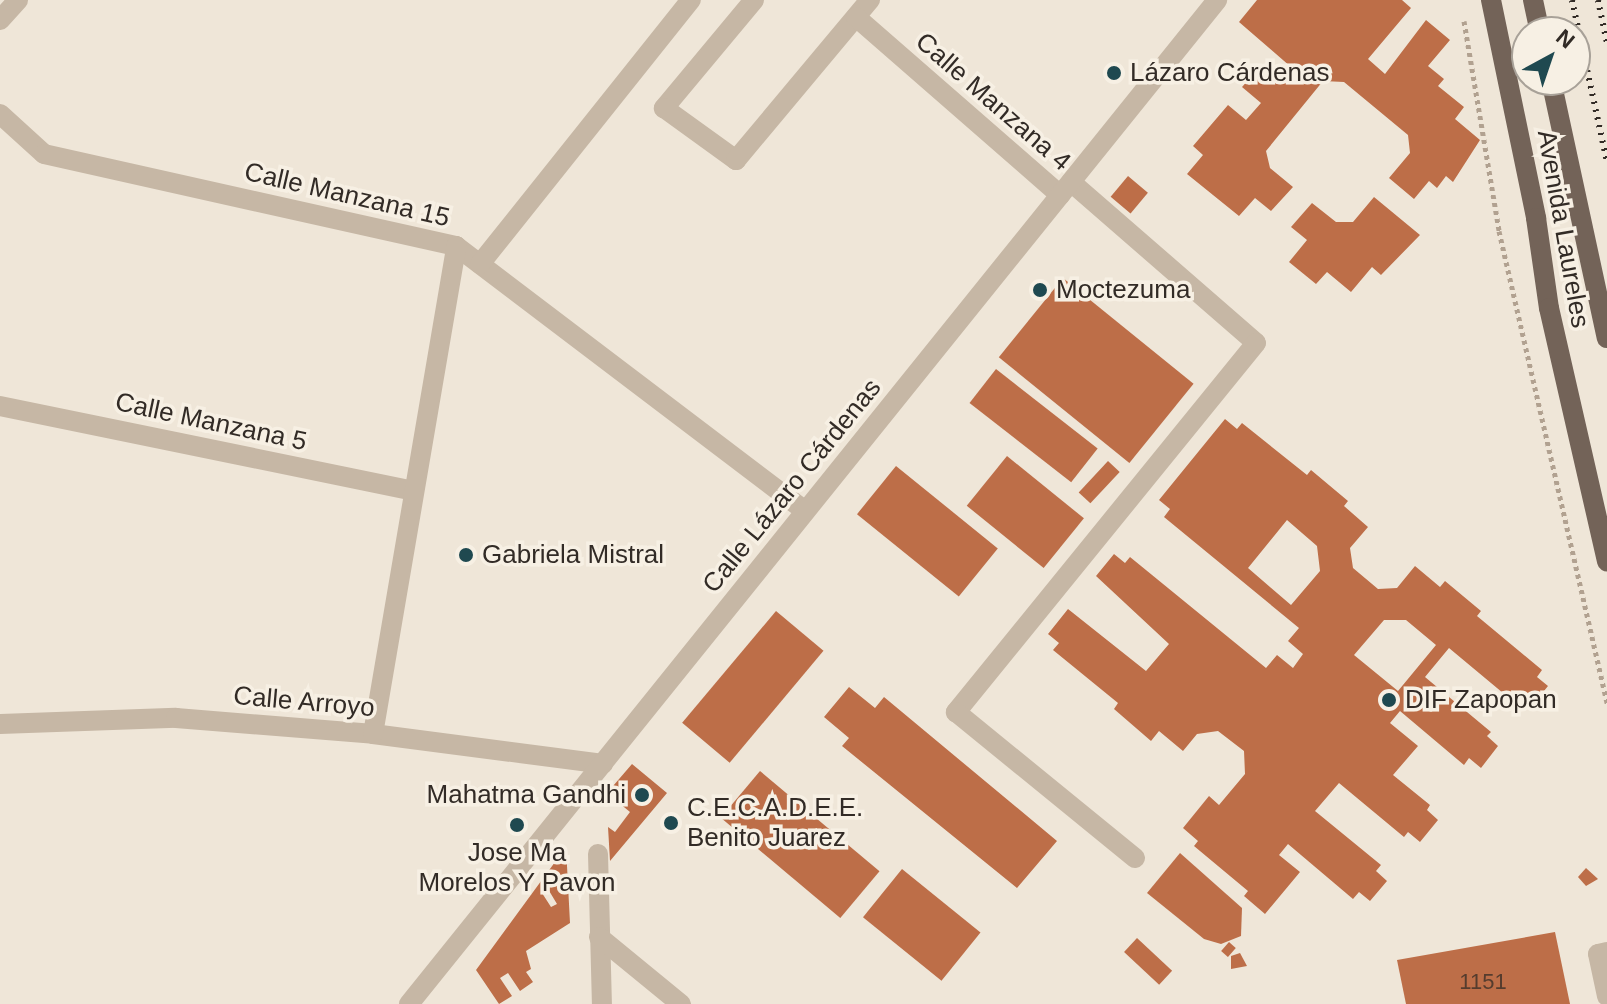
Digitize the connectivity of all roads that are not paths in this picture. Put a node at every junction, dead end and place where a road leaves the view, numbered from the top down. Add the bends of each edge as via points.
1 (691, 0) edge
2 (754, 0) edge
3 (870, 0) edge
4 (1217, 0) edge
5 (1491, 0) edge
6 (856, 17) junction
7 (1554, 96) edge
8 (0, 114) edge
9 (1065, 189) junction
10 (456, 246) junction
11 (480, 264) junction
12 (1607, 338) edge
13 (0, 406) edge
14 (411, 490) junction
15 (805, 511) junction
16 (1607, 561) edge
17 (0, 724) edge
18 (373, 734) junction
19 (603, 764) junction
20 (598, 854) dead end
21 (1135, 858) dead end
22 (599, 937) junction
23 (1607, 952) edge
24 (1607, 996) edge
25 (409, 1004) edge
26 (602, 1004) edge
27 (681, 1004) edge

1 - 11 street
2 - 6 street via 664,108 736,160
3 - 6 street
4 - 9 street, Calle Lázaro Cárdenas
5 - 16 main road, Avenida Laureles via 1549,308
6 - 9 street, Calle Manzana 4
7 - 12 main road, Avenida Laureles
8 - 10 street, Calle Manzana 15 via 44,154
9 - 15 street, Calle Lázaro Cárdenas
9 - 21 street, Calle Manzana 4 via 1256,343 956,712
10 - 11 street, Calle Manzana 15
10 - 14 street
11 - 15 street, Calle Manzana 15
13 - 14 street, Calle Manzana 5
14 - 18 street
15 - 19 street, Calle Lázaro Cárdenas
17 - 18 street, Calle Arroyo via 176,718
18 - 19 street, Calle Arroyo
19 - 25 street, Calle Lázaro Cárdenas
20 - 22 street
22 - 26 street
22 - 27 street
23 - 24 street via 1598,954

